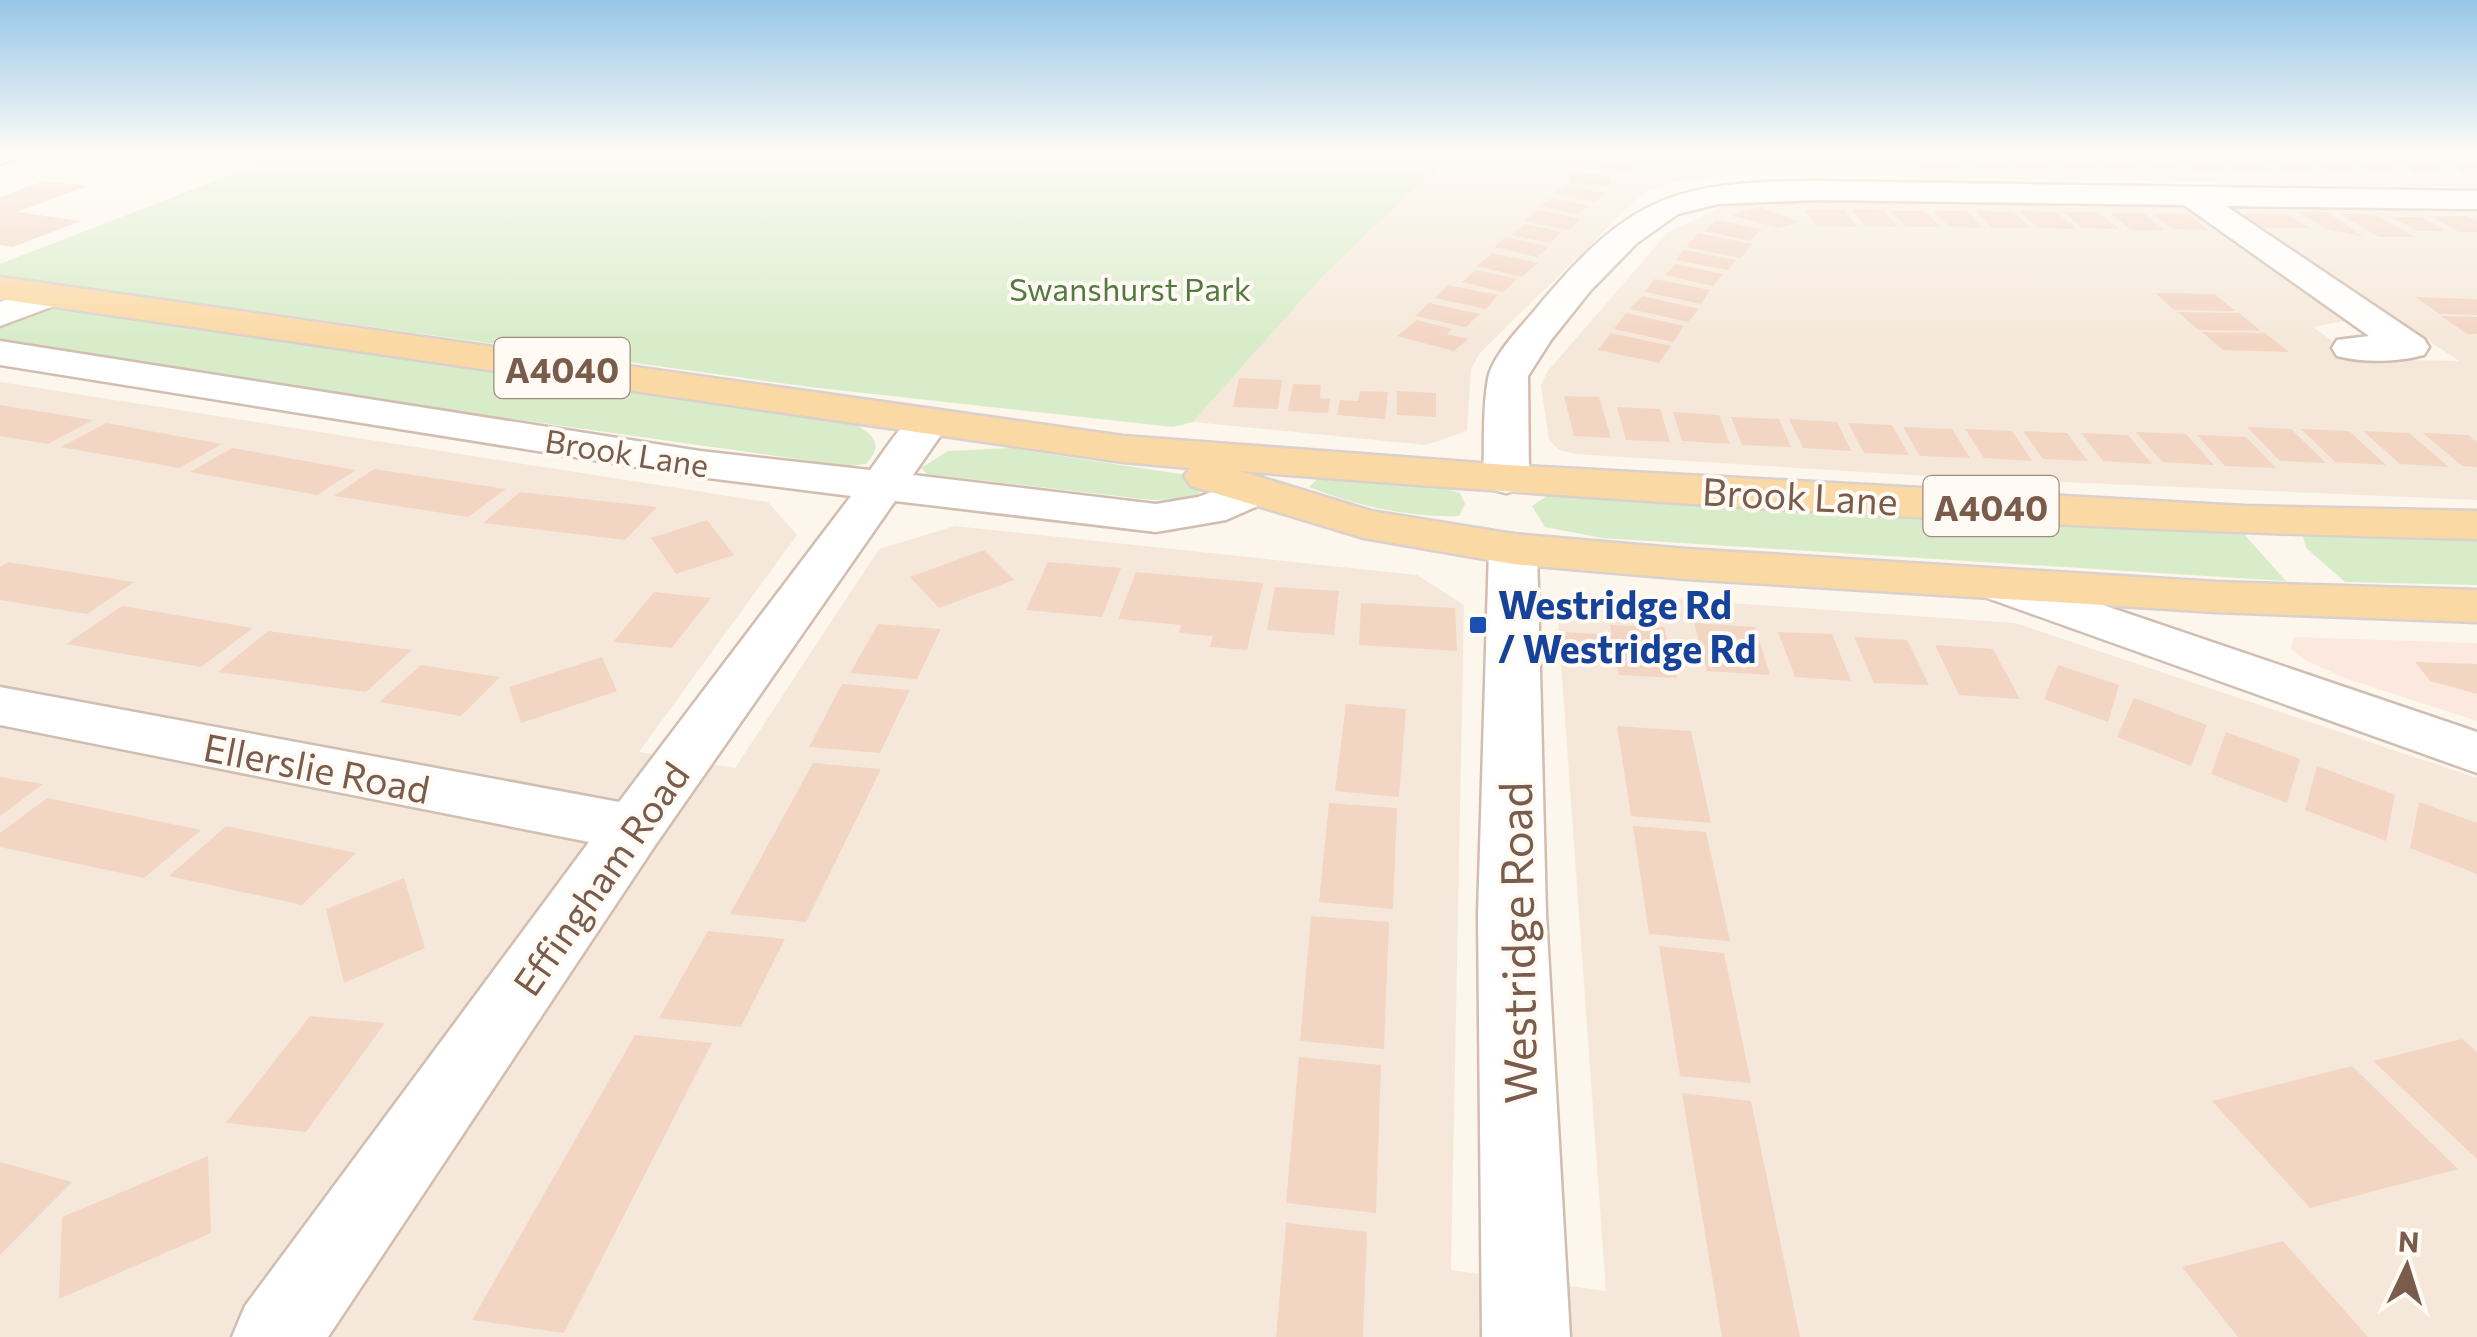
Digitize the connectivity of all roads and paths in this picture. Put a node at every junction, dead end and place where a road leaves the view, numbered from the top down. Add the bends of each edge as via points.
1 (1652, 216) edge
2 (2221, 216) edge
3 (0, 288) edge
4 (49, 294) junction
5 (0, 315) edge
6 (2351, 348) dead end
7 (0, 354) edge
8 (929, 422) junction
9 (1123, 449) junction
10 (1506, 479) junction
11 (882, 486) junction
12 (1252, 491) junction
13 (2244, 520) junction
14 (2477, 525) edge
15 (1513, 549) junction
16 (1997, 584) junction
17 (2216, 597) junction
18 (2317, 602) junction
19 (2477, 606) edge
20 (2296, 691) junction
21 (0, 706) edge
22 (2477, 753) edge
23 (634, 828) junction
24 (276, 1337) edge
25 (1526, 1337) edge

1 - 10 street via 1568,295 1516,361 1508,376
2 - 6 street via 2410,347
3 - 4 main road, Brook Lane / A4040
4 - 5 street
4 - 8 main road, Brook Lane / A4040
7 - 11 street, Brook Lane via 700,464
8 - 9 main road, Brook Lane / A4040
8 - 11 street, Effingham Road
9 - 10 main road, Brook Lane / A4040
9 - 12 main road, Brook Lane / A4040
10 - 13 main road, Brook Lane / A4040
10 - 15 main road
11 - 12 street, Brook Lane via 1156,518 1209,510
11 - 23 street, Effingham Road
12 - 15 main road, Brook Lane / A4040 via 1364,524
13 - 14 main road, Brook Lane / A4040
13 - 18 main road
15 - 16 main road, Brook Lane / A4040
15 - 25 street, Westridge Road via 1512,914
16 - 17 main road, Brook Lane / A4040
16 - 20 street
17 - 18 main road, Brook Lane / A4040
17 - 20 street via 2223,624 2256,664
18 - 19 main road, Brook Lane / A4040
20 - 22 street
21 - 23 street, Ellerslie Road
23 - 24 street, Effingham Road

